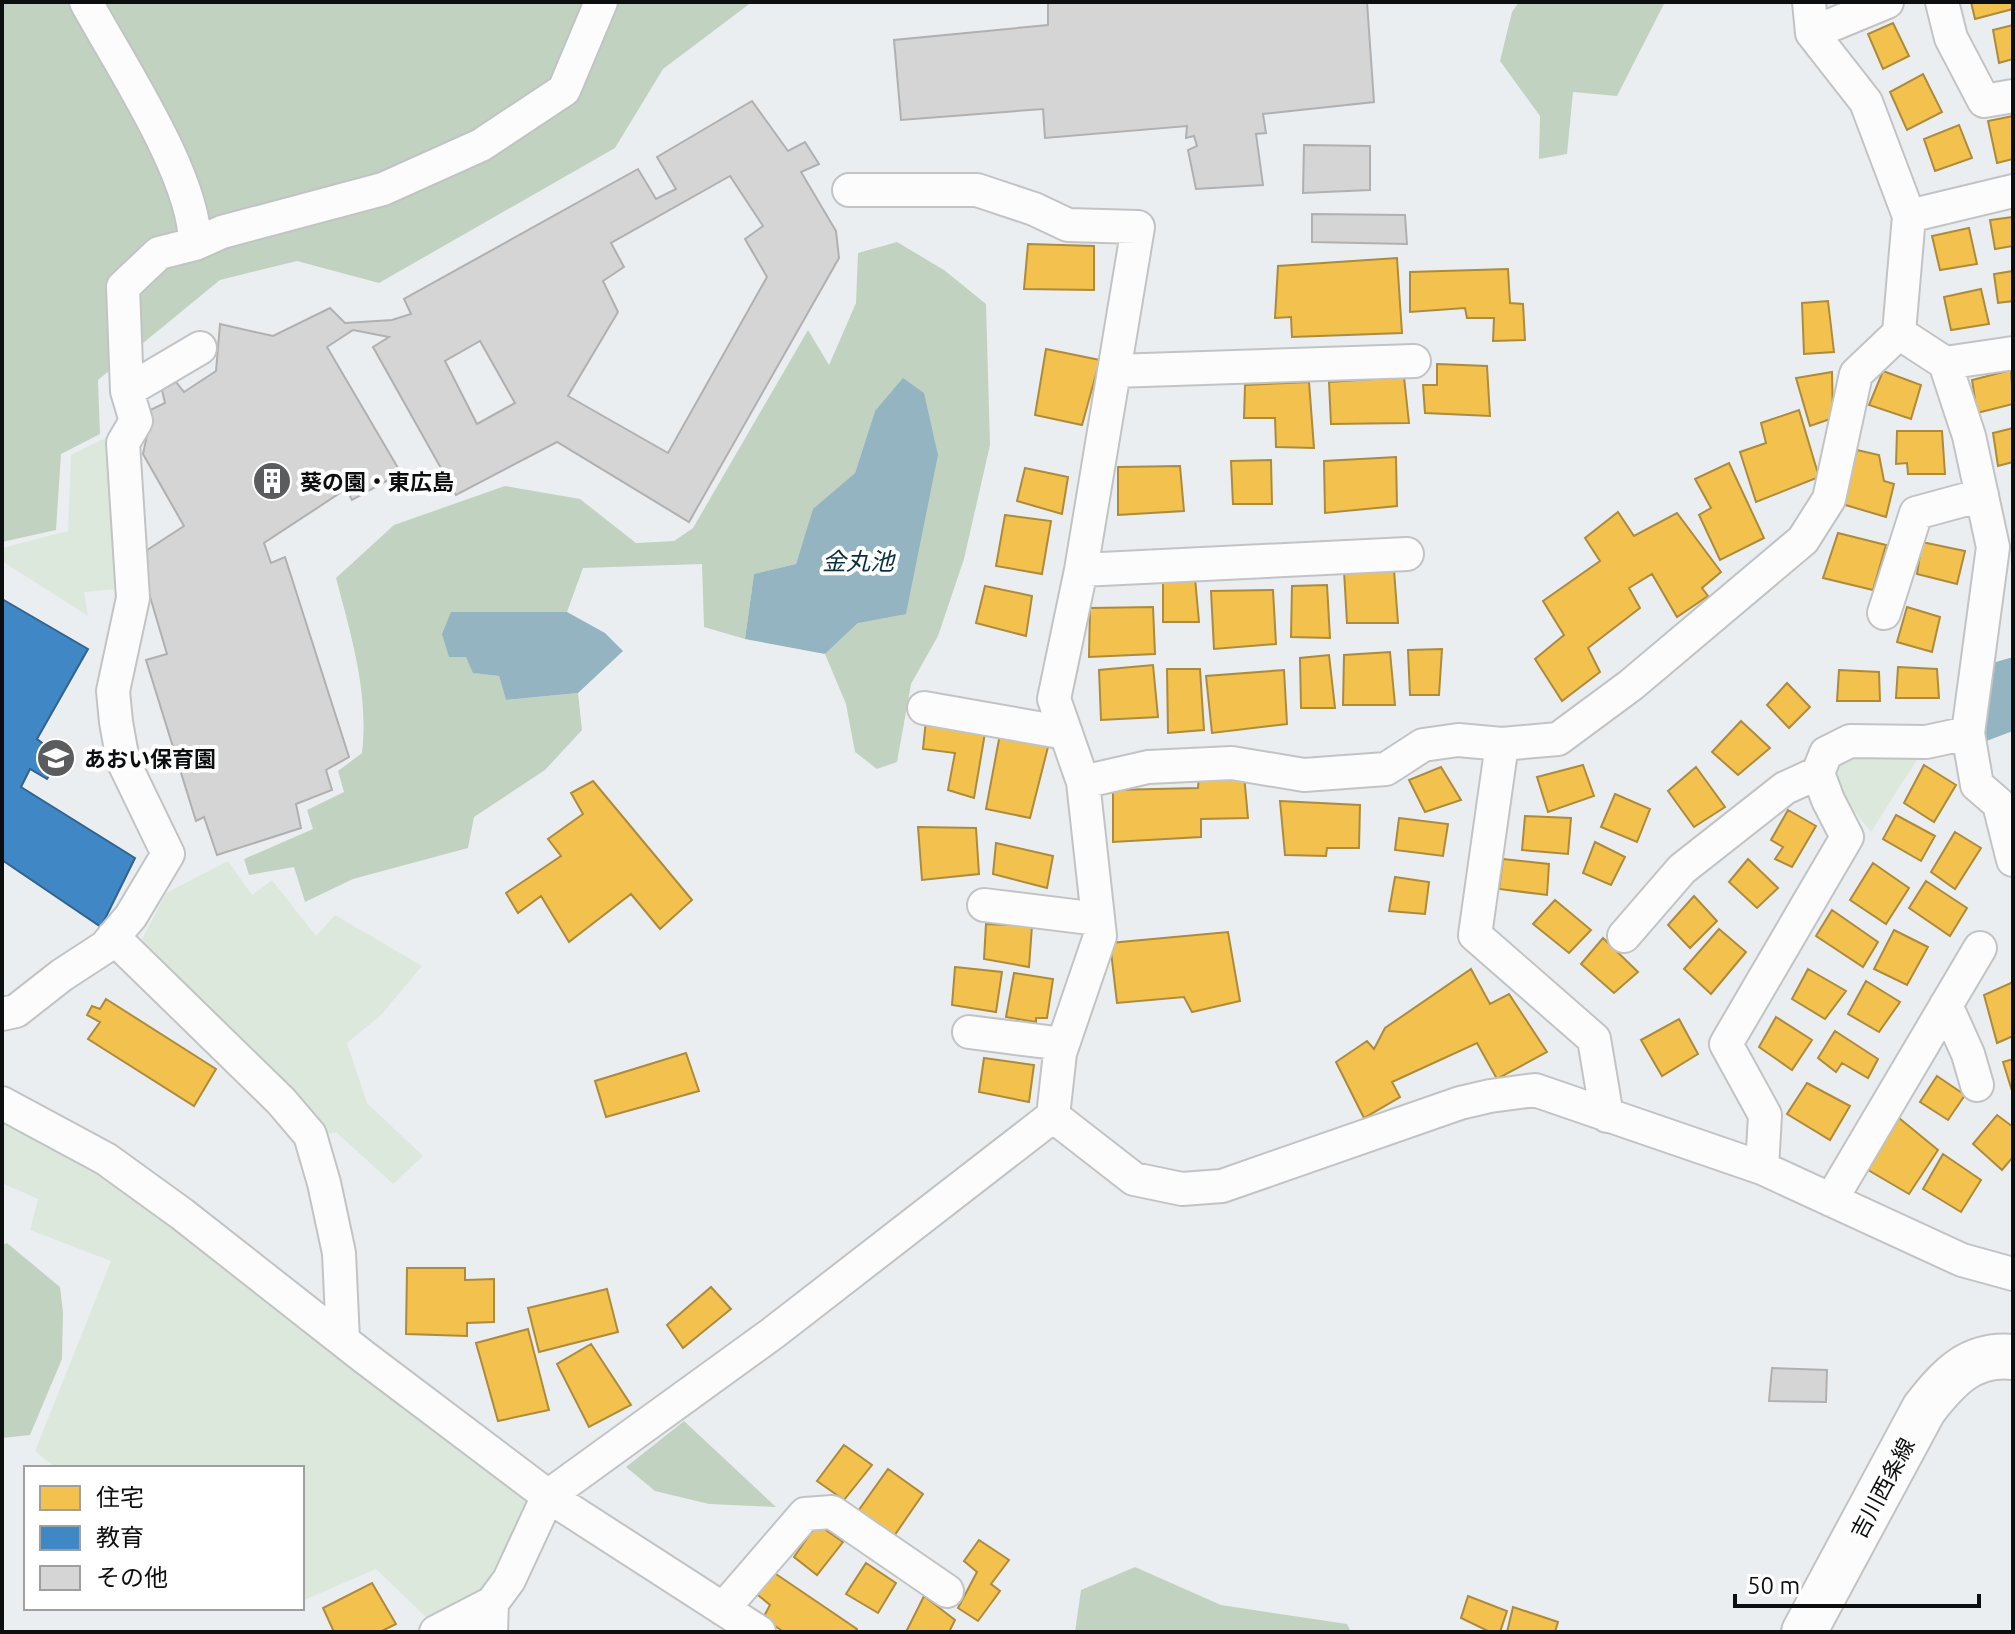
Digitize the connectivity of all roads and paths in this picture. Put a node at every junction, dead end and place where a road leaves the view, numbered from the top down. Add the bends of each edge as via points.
1 (86, 2) edge
2 (601, 2) edge
3 (1887, 2) edge
4 (1942, 2) edge
5 (1810, 17) edge
6 (2013, 96) edge
7 (849, 190) dead end
8 (2013, 191) edge
9 (1909, 216) junction
10 (195, 244) junction
11 (1899, 333) junction
12 (200, 348) dead end
13 (2013, 353) edge
14 (1414, 361) dead end
15 (1945, 363) junction
16 (1114, 371) junction
17 (127, 391) junction
18 (1982, 495) junction
19 (1407, 554) dead end
20 (1081, 570) junction
21 (2000, 585) edge
22 (1884, 613) dead end
23 (924, 708) dead end
24 (1066, 733) junction
25 (1968, 733) junction
26 (1502, 744) junction
27 (1818, 773) junction
28 (1083, 782) junction
29 (2013, 860) edge
30 (984, 905) dead end
31 (1098, 919) junction
32 (1624, 936) dead end
33 (113, 937) junction
34 (1980, 948) dead end
35 (1946, 1005) junction
36 (2, 1014) edge
37 (969, 1032) dead end
38 (1063, 1044) junction
39 (1977, 1085) dead end
40 (2, 1103) edge
41 (1053, 1116) junction
42 (1607, 1116) junction
43 (1762, 1168) junction
44 (1831, 1200) junction
45 (2013, 1274) edge
46 (343, 1340) junction
47 (1995, 1359) edge
48 (548, 1496) junction
49 (947, 1591) dead end
50 (723, 1609) junction
51 (492, 1618) edge
52 (436, 1632) edge
53 (759, 1632) edge
54 (1804, 1632) edge

1 - 10 street via 167,149 195,226
2 - 10 street via 564,90 481,145 383,189
3 - 5 street
4 - 6 street via 1951,38 1984,101
5 - 9 street via 1866,102
7 - 16 street via 977,190 1068,225 1138,227
8 - 9 street
9 - 11 street
10 - 17 street via 159,253 123,287
11 - 15 street
11 - 26 street via 1856,374 1829,499 1803,540 1631,685 1558,739
12 - 17 street
13 - 15 street
14 - 16 street
15 - 18 street
16 - 20 street
17 - 33 street via 136,421 123,443 133,598 113,691 123,761 168,854
18 - 21 street
18 - 22 street via 1916,513
19 - 20 street
20 - 24 street via 1054,699
21 - 25 street
23 - 24 street
24 - 28 street
25 - 27 street via 1926,742 1850,741 1826,753
25 - 29 street via 1977,785 1999,804
26 - 28 street via 1458,740 1423,745 1386,769 1304,775 1232,763 1148,767
26 - 42 street via 1475,935 1594,1039
27 - 32 street via 1785,788 1682,869
27 - 43 street via 1847,837 1726,1044 1765,1115
28 - 31 street
30 - 31 street
31 - 38 street via 1100,936
33 - 36 street via 16,1011
33 - 46 street via 310,1135 339,1253
34 - 35 street
35 - 39 street
35 - 44 street
37 - 38 street
38 - 41 street
40 - 46 street via 106,1159
41 - 42 street via 1134,1179 1182,1189 1222,1186 1490,1096 1535,1090
41 - 48 street via 773,1333
42 - 43 street
43 - 44 street
44 - 45 street via 1962,1260
46 - 48 street
47 - 54 main road, 吉川西条線 via 1960,1368 1924,1409
48 - 50 street
48 - 51 street
49 - 50 street via 832,1512 805,1514
50 - 53 street
51 - 52 street

